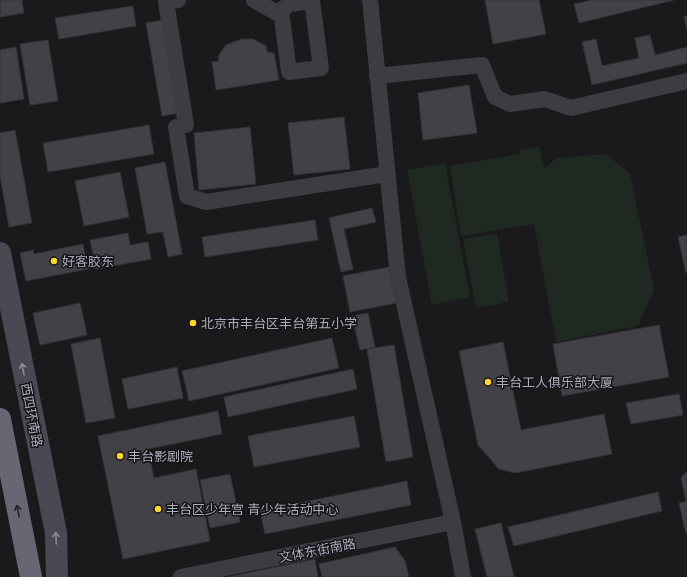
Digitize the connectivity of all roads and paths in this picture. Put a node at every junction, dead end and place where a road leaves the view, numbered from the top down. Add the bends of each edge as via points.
1 (254, 0) edge
2 (370, 0) edge
3 (170, 1) edge
4 (281, 10) dead end
5 (377, 76) junction
6 (687, 81) edge
7 (387, 174) junction
8 (0, 253) edge
9 (0, 419) edge
10 (453, 522) junction
11 (30, 577) edge
12 (57, 577) edge
13 (181, 577) edge
14 (464, 577) edge

1 - 4 street via 277,13
2 - 5 street
3 - 7 street via 186,125 176,127 187,196 206,202
5 - 6 street via 482,65 495,97 510,104 545,99 571,108
5 - 7 street
7 - 10 street via 398,277
12 -> 8 street, 西四环南路 via 56,534
11 -> 9 highway
10 - 13 street, 文体东街南路
10 - 14 street

